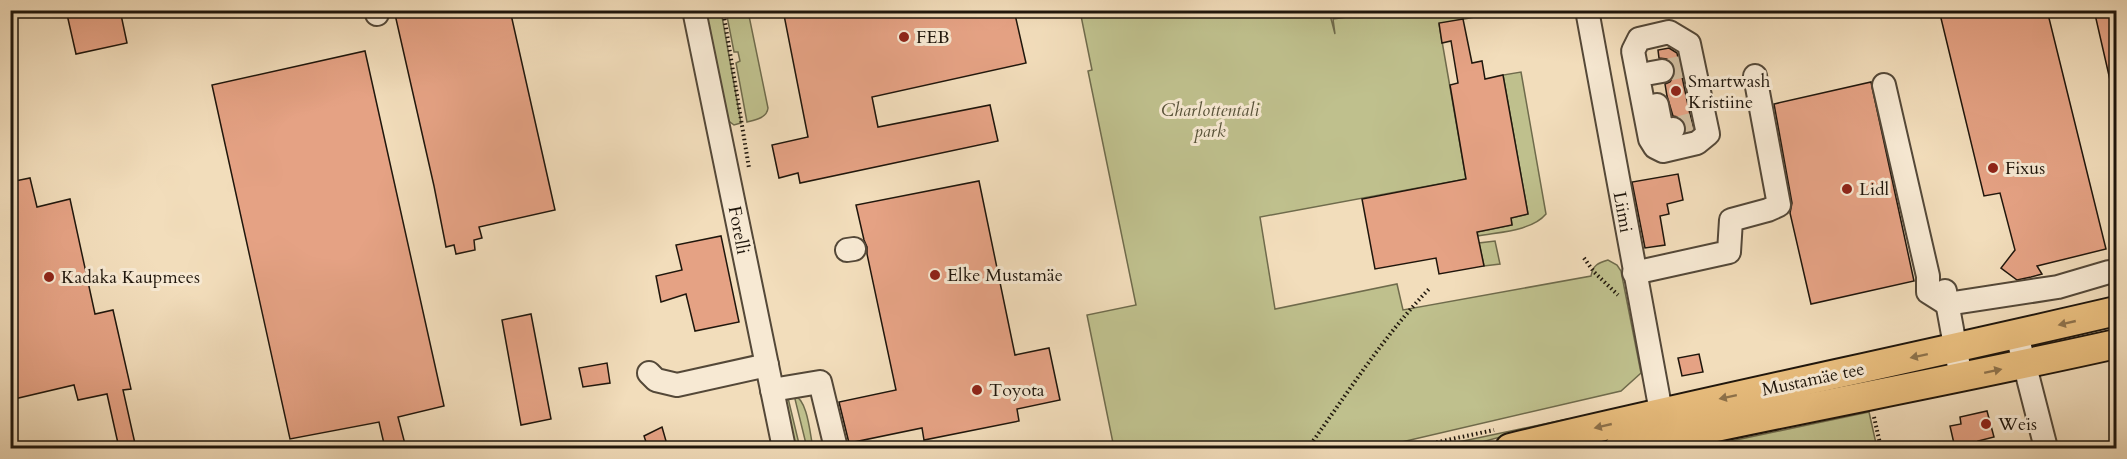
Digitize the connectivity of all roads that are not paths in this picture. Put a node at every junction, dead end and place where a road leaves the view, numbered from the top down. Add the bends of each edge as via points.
1 (694, 10) edge
2 (1587, 10) edge
3 (1595, 58) junction
4 (1667, 61) junction
5 (1755, 76) dead end
6 (1884, 85) dead end
7 (1634, 273) junction
8 (1941, 273) dead end
9 (2109, 273) dead end
10 (1947, 304) junction
11 (2116, 311) edge
12 (2017, 335) junction
13 (2116, 344) edge
14 (1956, 348) junction
15 (767, 365) junction
16 (2024, 365) junction
17 (649, 373) dead end
18 (1961, 378) junction
19 (772, 390) junction
20 (1663, 425) junction
21 (784, 448) edge
22 (836, 448) edge
23 (1510, 448) edge
24 (1619, 448) edge
25 (2046, 448) edge

1 - 15 street, Forelli
2 - 3 street, Liimi
3 - 4 street
3 - 7 street, Liimi
4 - 4 street via 1678,122
5 - 7 street via 1779,205 1731,220 1729,252
6 - 10 street via 1928,276 1928,292
7 - 20 street, Liimi
8 - 10 street
9 - 10 street via 2058,287
10 - 14 street
11 -> 12 main road, Mustamäe tee
12 - 14 main road, Mustamäe tee
12 - 16 street
13 - 16 main road, Mustamäe tee
14 - 18 street
14 -> 20 main road, Mustamäe tee
15 - 17 street via 677,385 656,380
15 - 19 street, Forelli
18 -> 16 main road, Mustamäe tee
16 - 25 street
18 - 20 main road, Mustamäe tee via 1833,402
19 - 21 street, Forelli
19 - 22 street via 820,382
20 -> 23 main road, Mustamäe tee
20 - 24 main road, Mustamäe tee

